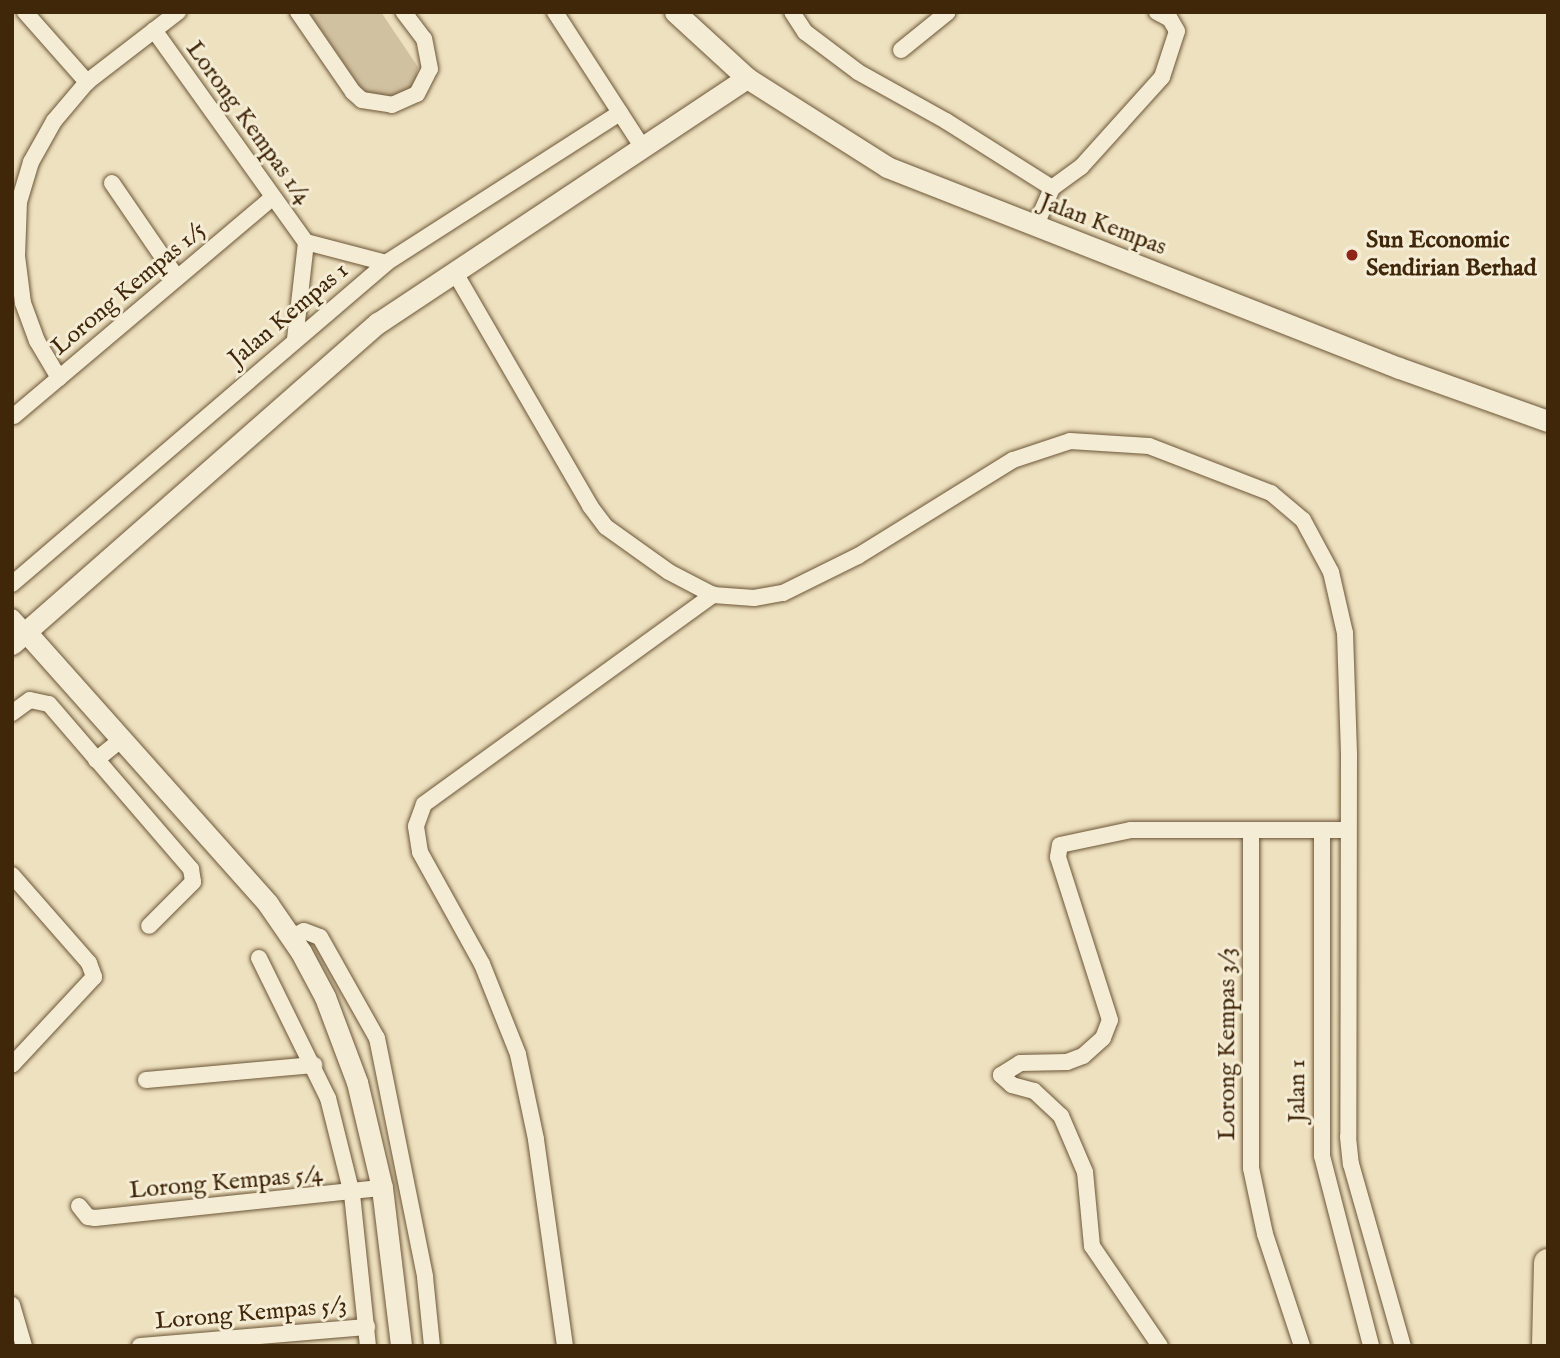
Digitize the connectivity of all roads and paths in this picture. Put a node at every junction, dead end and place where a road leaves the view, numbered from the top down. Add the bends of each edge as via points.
1 (25, 12) edge
2 (178, 12) edge
3 (298, 12) edge
4 (404, 12) edge
5 (555, 12) edge
6 (675, 12) edge
7 (792, 12) edge
8 (948, 12) edge
9 (1157, 12) edge
10 (154, 30) junction
11 (901, 50) dead end
12 (747, 78) junction
13 (88, 82) junction
14 (620, 114) junction
15 (643, 148) junction
16 (112, 183) dead end
17 (1052, 188) junction
18 (273, 197) junction
19 (1035, 227) junction
20 (306, 242) junction
21 (386, 263) junction
22 (454, 271) junction
23 (177, 278) junction
24 (295, 339) junction
25 (59, 378) junction
26 (14, 416) dead end
27 (1548, 421) edge
28 (12, 584) edge
29 (713, 595) junction
30 (17, 631) edge
31 (12, 713) edge
32 (121, 740) junction
33 (96, 760) junction
34 (1251, 830) junction
35 (1322, 830) junction
36 (1346, 830) junction
37 (13, 879) edge
38 (149, 926) dead end
39 (292, 937) junction
40 (259, 958) dead end
41 (12, 1065) edge
42 (314, 1065) junction
43 (146, 1080) dead end
44 (383, 1188) junction
45 (352, 1194) junction
46 (79, 1206) dead end
47 (1548, 1263) edge
48 (12, 1305) edge
49 (367, 1327) junction
50 (24, 1346) edge
51 (140, 1346) edge
52 (368, 1346) edge
53 (401, 1346) edge
54 (432, 1346) edge
55 (565, 1346) edge
56 (1160, 1346) edge
57 (1302, 1346) edge
58 (1371, 1346) edge
59 (1403, 1346) edge
60 (1546, 1346) edge

1 - 13 street
2 - 10 street
3 - 4 street via 353,92 362,100 393,104 416,94 430,69 424,39
5 - 14 street
6 - 12 street, Jalan Kempas
7 - 17 street via 805,32 858,72
8 - 11 street
9 - 17 street via 1170,19 1177,31 1162,78 1081,167
10 - 13 street
10 - 18 street, Lorong Kempas 1/4
12 - 15 street
12 - 19 street, Jalan Kempas via 887,167
13 - 25 street via 54,121 31,162 19,202 17,256 23,303 37,341
14 - 15 street
14 - 21 street, Jalan Kempas 1
15 - 22 street
16 - 23 street
17 - 19 street
18 - 20 street, Lorong Kempas 1/4
18 - 23 street, Lorong Kempas 1/5
19 - 27 street, Jalan Kempas
20 - 21 street, Lorong Kempas 1/4
20 - 24 street, Lorong Kempas 1/4
21 - 24 street, Jalan Kempas 1
22 - 29 street via 606,527 669,572
22 - 30 street via 378,323
23 - 25 street, Lorong Kempas 1/5
24 - 28 street, Jalan Kempas 1
25 - 26 street, Lorong Kempas 1/5
29 - 36 street via 754,598 800,586 1040,448 1103,440 1149,446 1271,493 1303,520 1323,551 1345,633
29 - 55 street via 424,804 416,826 420,852 482,964 518,1054 536,1139
30 - 32 street
31 - 33 street via 30,701 49,704
32 - 33 street
32 - 39 street
33 - 38 street via 195,876
34 - 35 street
34 - 56 street via 1131,831 1060,845 1058,857 1110,1020 1103,1038 1083,1056 1067,1062 1020,1063 1001,1075 1048,1102 1065,1124 1085,1172 1092,1246
34 - 57 street, Lorong Kempas 3/3 via 1251,1168 1265,1234
35 - 36 street
35 - 58 street, Jalan 1 via 1322,1156
36 - 59 street via 1348,1137 1351,1164
37 - 41 street via 89,963 93,977
39 - 44 street via 341,1036
39 - 54 street via 304,931 320,937 377,1038 425,1277
40 - 42 street
42 - 43 street
42 - 45 street via 328,1098
44 - 45 street, Lorong Kempas 5/4
44 - 53 street
45 - 46 street, Lorong Kempas 5/4 via 96,1218 88,1217
45 - 49 street
47 - 60 highway
48 - 50 street
49 - 51 street, Lorong Kempas 5/3
49 - 52 street

